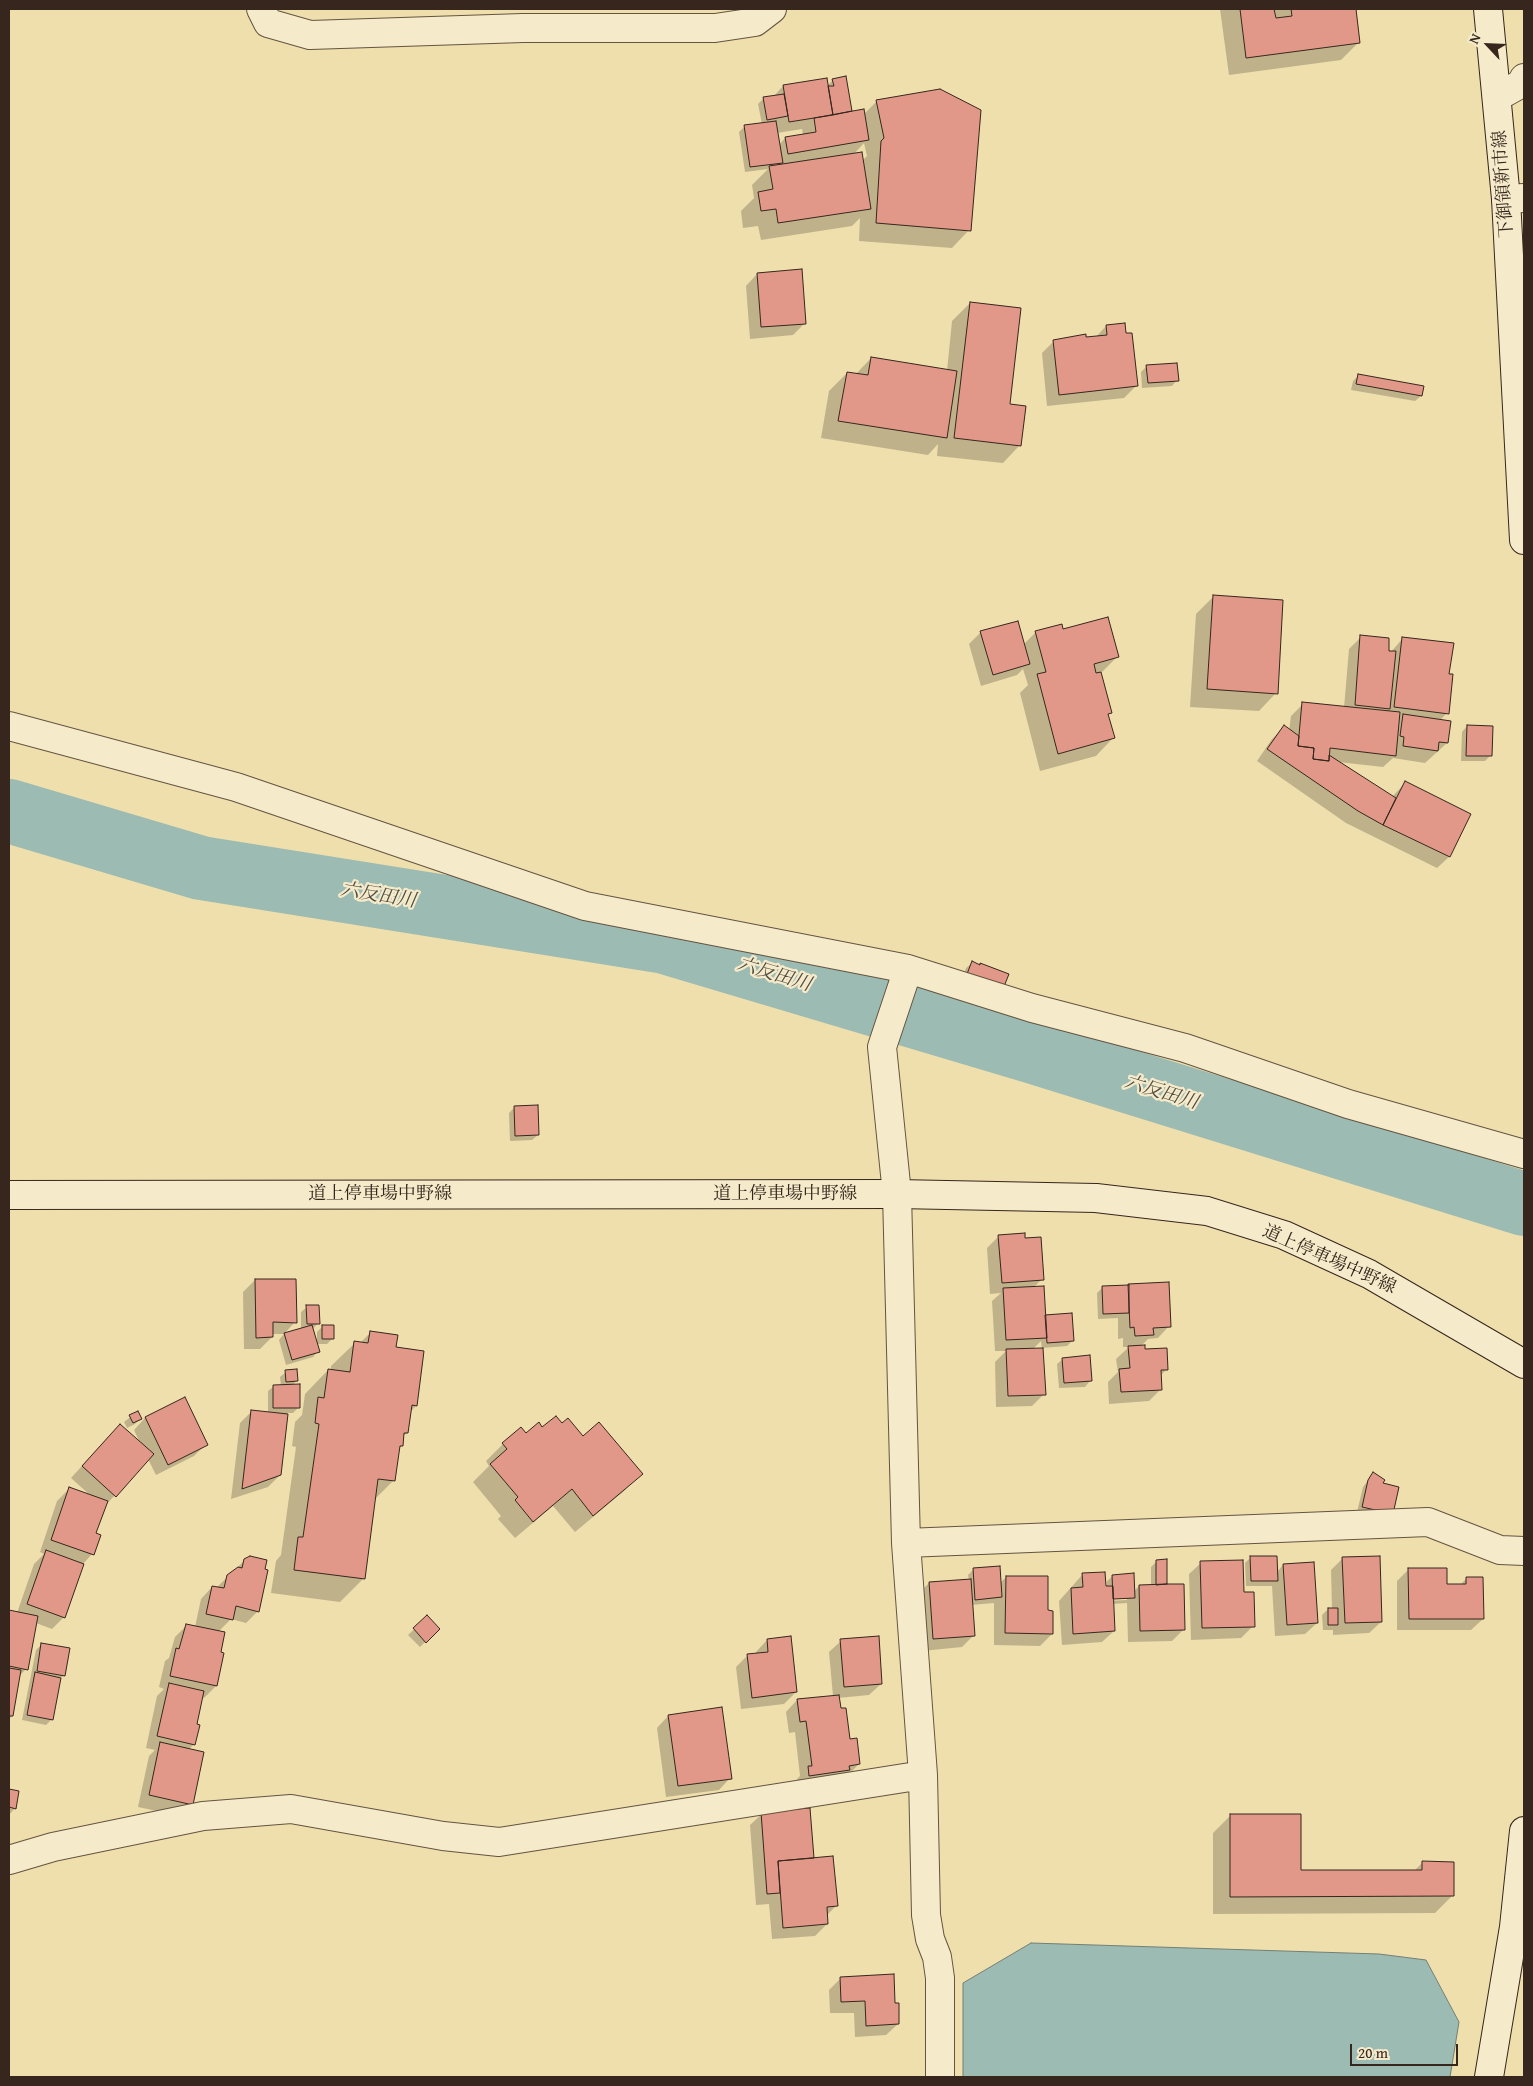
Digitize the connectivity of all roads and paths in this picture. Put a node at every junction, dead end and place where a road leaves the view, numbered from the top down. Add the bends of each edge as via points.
1 (261, 9) edge
2 (772, 9) edge
3 (1488, 9) edge
4 (1524, 78) edge
5 (1497, 97) junction
6 (1515, 198) edge
7 (1524, 540) edge
8 (9, 726) edge
9 (908, 969) junction
10 (1524, 1154) edge
11 (896, 1194) junction
12 (9, 1195) edge
13 (1524, 1364) edge
14 (906, 1543) junction
15 (1524, 1551) edge
16 (923, 1775) junction
17 (1524, 1831) edge
18 (9, 1860) edge
19 (940, 2077) edge
20 (1489, 2077) edge

1 - 2 street via 268,22 310,35 524,28 715,28 755,22
3 - 5 street, 下御領新市線
4 - 5 street via 1524,82
5 - 6 street, 下御領新市線
6 - 7 street, 下御領新市線
8 - 9 street via 236,786 584,906
9 - 10 street via 1032,1008 1185,1048 1348,1104
9 - 11 street via 882,1047
11 - 12 street, 道上停車場中野線
11 - 13 street, 道上停車場中野線 via 1096,1198 1207,1211 1284,1235 1369,1274
11 - 14 street
14 - 15 street via 1428,1522 1500,1550
14 - 16 street
16 - 18 street via 499,1842 443,1836 292,1809 203,1816 53,1846
16 - 19 street via 926,1915 940,1978
17 - 20 street via 1514,1927

